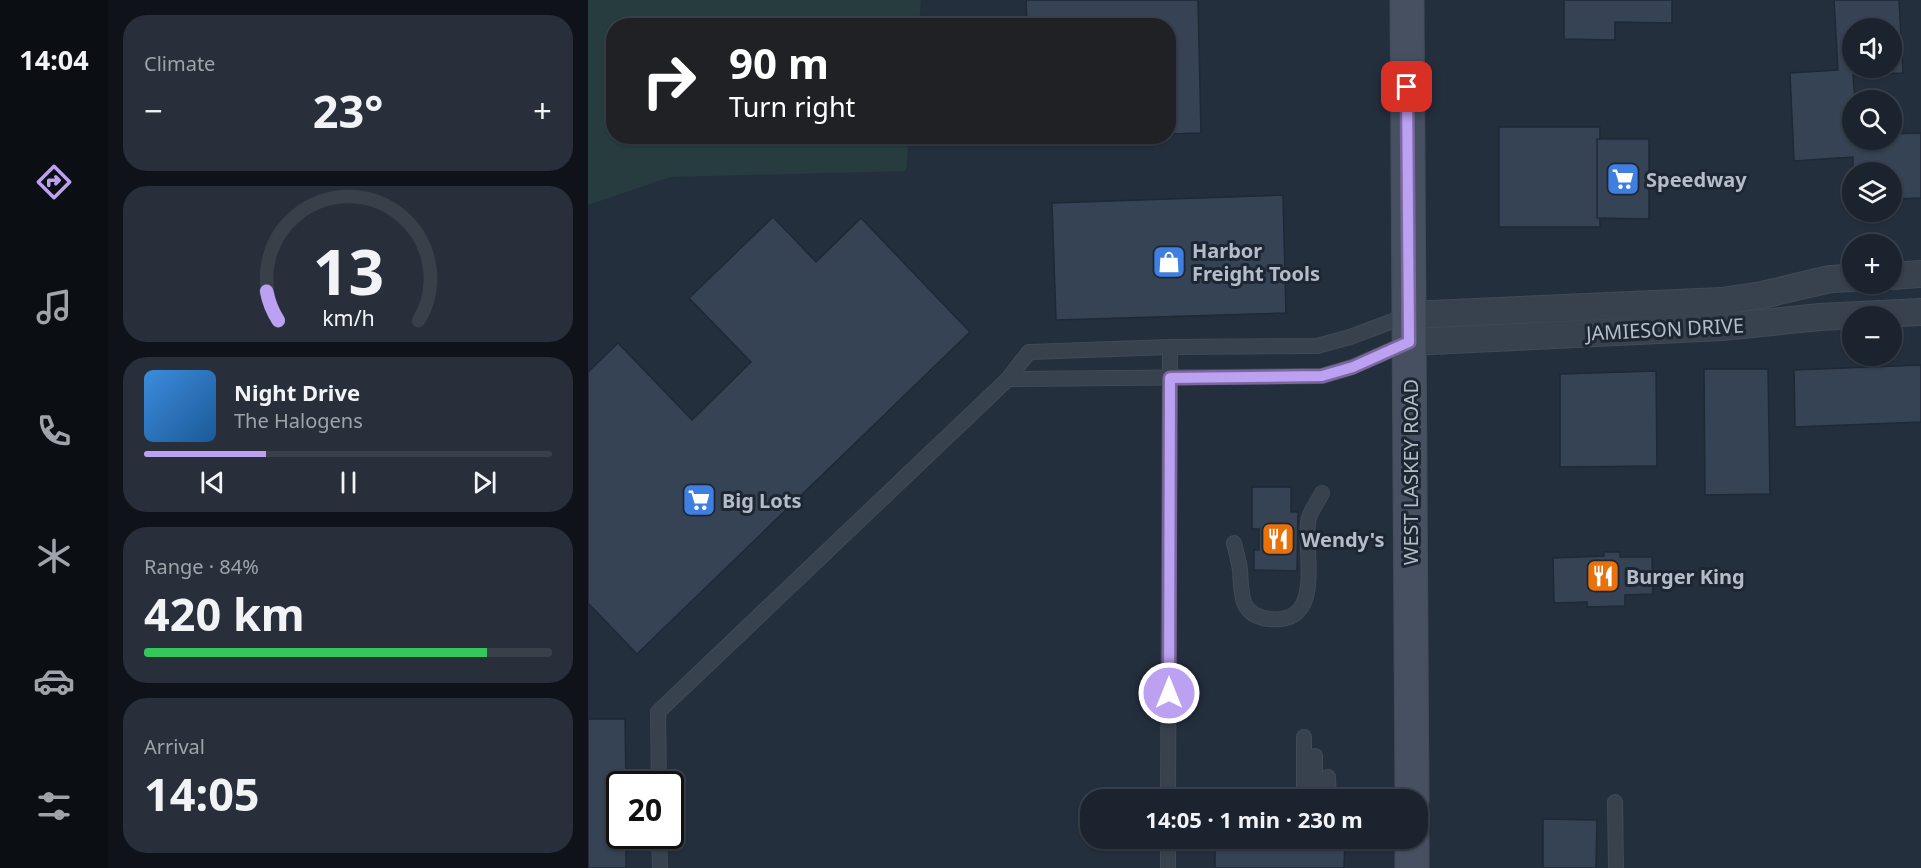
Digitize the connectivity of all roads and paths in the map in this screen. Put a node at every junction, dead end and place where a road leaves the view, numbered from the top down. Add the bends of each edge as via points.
1 (1407, 0) edge
2 (1921, 274) edge
3 (1902, 275) edge
4 (1842, 278) edge
5 (1921, 312) edge
6 (1409, 328) junction
7 (1170, 347) junction
8 (1170, 378) junction
9 (1008, 379) junction
10 (1322, 493) dead end
11 (1234, 543) dead end
12 (1304, 737) dead end
13 (1315, 756) dead end
14 (659, 771) edge
15 (1328, 777) dead end
16 (1168, 789) edge
17 (1304, 789) edge
18 (1315, 789) edge
19 (1329, 789) edge
20 (1412, 789) edge
21 (1615, 802) dead end
22 (659, 849) edge
23 (1168, 849) edge
24 (1412, 849) edge
25 (660, 868) edge
26 (1168, 868) edge
27 (1412, 868) edge
28 (1616, 868) edge

1 - 6 main road, WEST LASKEY ROAD
2 - 3 street
4 - 6 street, JAMIESON DRIVE via 1722,301
5 - 6 street, JAMIESON DRIVE via 1722,327
6 - 7 lane via 1317,346
6 - 8 lane via 1353,367 1322,376
6 - 20 main road, WEST LASKEY ROAD
7 - 8 lane
7 - 9 lane via 1029,352
8 - 9 lane
8 - 16 lane
9 - 14 lane via 658,712
10 - 11 lane via 1308,520 1305,603 1294,615 1269,619 1250,611 1240,592
12 - 17 lane
13 - 18 lane
15 - 19 lane
21 - 28 lane
22 - 25 lane
23 - 26 lane
24 - 27 main road

